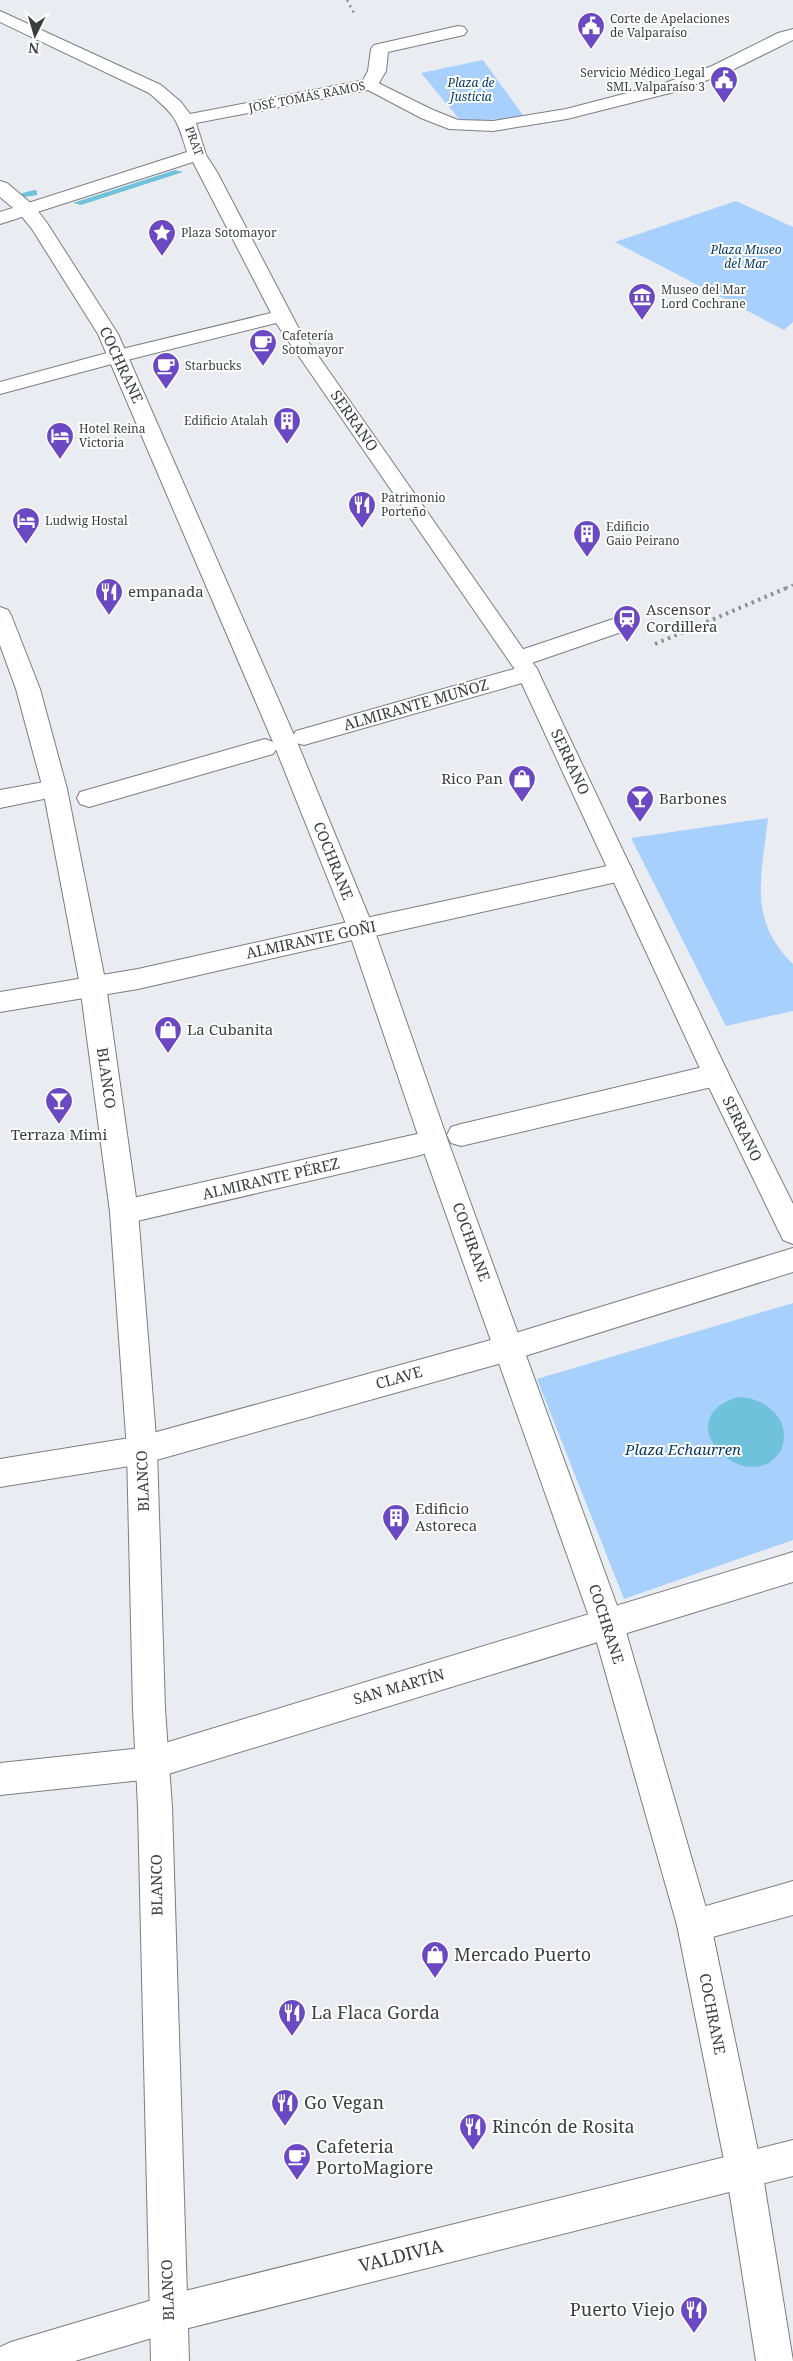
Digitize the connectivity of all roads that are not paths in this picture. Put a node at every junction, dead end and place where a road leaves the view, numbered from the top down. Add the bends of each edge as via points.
1 (0, 16) edge
2 (458, 31) dead end
3 (793, 34) edge
4 (370, 84) junction
5 (186, 120) junction
6 (197, 155) junction
7 (0, 187) edge
8 (26, 209) junction
9 (0, 218) edge
10 (285, 321) junction
11 (118, 356) junction
12 (0, 388) edge
13 (0, 615) edge
14 (624, 623) dead end
15 (524, 666) junction
16 (304, 737) dead end
17 (265, 748) dead end
18 (55, 789) junction
19 (89, 798) dead end
20 (0, 799) edge
21 (621, 872) junction
22 (361, 929) junction
23 (93, 986) junction
24 (0, 1002) edge
25 (716, 1075) junction
26 (461, 1134) dead end
27 (417, 1145) dead end
28 (124, 1212) junction
29 (793, 1232) edge
30 (793, 1260) edge
31 (509, 1348) junction
32 (142, 1450) junction
33 (0, 1473) edge
34 (793, 1567) edge
35 (608, 1625) junction
36 (152, 1763) junction
37 (0, 1779) edge
38 (793, 1898) edge
39 (694, 1925) junction
40 (793, 2158) edge
41 (744, 2170) junction
42 (169, 2314) junction
43 (11, 2361) edge
44 (170, 2361) edge
45 (775, 2361) edge

1 - 5 street, PRAT via 155,89 176,106
2 - 4 street via 380,49 377,71
3 - 4 street, JOSÉ TOMÁS RAMOS via 718,70 668,88 567,114 493,126 455,125
4 - 5 street, JOSÉ TOMÁS RAMOS
5 - 6 street, PRAT
6 - 8 street
6 - 10 street, PRAT
7 - 8 street, COCHRANE
8 - 9 street
8 - 11 street, COCHRANE via 57,252 108,334
10 - 11 street
10 - 15 street, SERRANO
11 - 12 street
11 - 22 street, COCHRANE via 281,733
13 - 18 street, BLANCO via 28,689
14 - 15 street, ALMIRANTE MUÑOZ
15 - 16 street, ALMIRANTE MUÑOZ
15 - 21 street, SERRANO
17 - 19 street
18 - 20 street
18 - 23 street, BLANCO
21 - 22 street, ALMIRANTE GOÑI
21 - 25 street, SERRANO
22 - 23 street, ALMIRANTE GOÑI via 138,979
22 - 31 street, COCHRANE
23 - 24 street, ALMIRANTE GOÑI
23 - 28 street, BLANCO
25 - 26 street
25 - 29 street, SERRANO
27 - 28 street, ALMIRANTE PÉREZ
28 - 32 street, BLANCO
30 - 31 street, CLAVE
31 - 32 street, CLAVE
31 - 35 street, COCHRANE
32 - 33 street, CLAVE
32 - 36 street, BLANCO
34 - 35 street, SAN MARTÍN
35 - 36 street, SAN MARTÍN
35 - 39 street, COCHRANE
36 - 37 street, SAN MARTÍN
36 - 42 street, BLANCO
38 - 39 street
39 - 41 street, COCHRANE
40 - 41 street, VALDIVIA
41 - 42 street, VALDIVIA
41 - 45 street, COCHRANE
42 - 43 street, VALDIVIA
42 - 44 street, BLANCO

